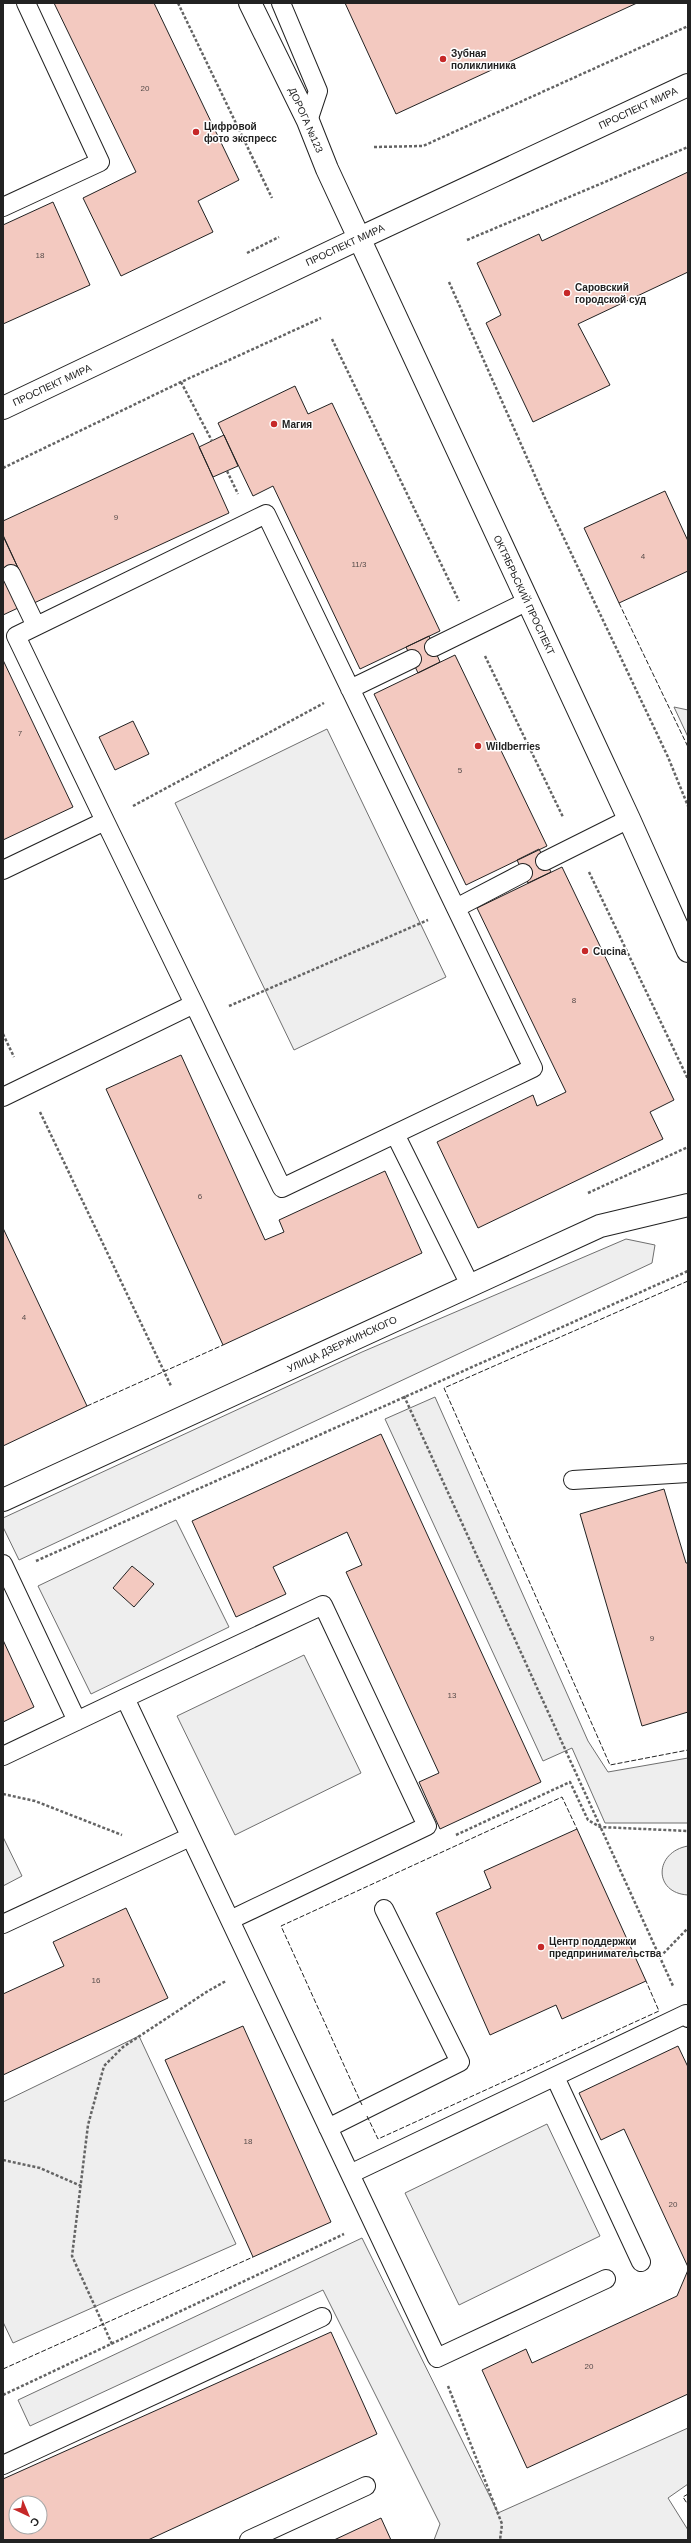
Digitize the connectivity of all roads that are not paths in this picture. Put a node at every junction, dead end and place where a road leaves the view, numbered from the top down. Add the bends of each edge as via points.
1 (26, 3) edge
2 (250, 3) edge
3 (281, 3) edge
4 (688, 85) edge
5 (308, 121) junction
6 (3, 207) edge
7 (360, 238) junction
8 (3, 408) edge
9 (12, 574) dead end
10 (526, 602) junction
11 (36, 626) junction
12 (434, 648) dead end
13 (412, 658) dead end
14 (350, 689) junction
15 (629, 819) junction
16 (105, 821) junction
17 (545, 861) dead end
18 (3, 870) edge
19 (523, 873) dead end
20 (456, 908) junction
21 (688, 951) edge
22 (197, 1011) junction
23 (3, 1097) edge
24 (395, 1134) junction
25 (688, 1205) edge
26 (470, 1285) junction
27 (688, 1473) edge
28 (573, 1480) dead end
29 (3, 1500) edge
30 (5, 1569) edge
31 (125, 1698) junction
32 (77, 1721) junction
33 (3, 1756) edge
34 (190, 1837) junction
35 (384, 1909) dead end
36 (230, 1920) junction
37 (3, 1924) edge
38 (687, 2016) edge
39 (555, 2077) junction
40 (328, 2128) junction
41 (350, 2174) junction
42 (641, 2262) dead end
43 (606, 2279) dead end
44 (322, 2318) dead end
45 (3, 2465) edge
46 (366, 2486) dead end
47 (249, 2540) edge

1 - 6 lane via 100,162
2 - 5 street, ДОРОГА №123
3 - 5 lane via 318,91
4 - 7 street, ПРОСПЕКТ МИРА
5 - 7 street, ДОРОГА №123
7 - 8 street, ПРОСПЕКТ МИРА
7 - 10 street, ОКТЯБРЬСКИЙ ПРОСПЕКТ
9 - 11 lane
10 - 12 lane
10 - 15 street, ОКТЯБРЬСКИЙ ПРОСПЕКТ
11 - 14 lane via 266,514
11 - 16 lane via 16,636
13 - 14 lane
14 - 20 lane
15 - 17 lane
15 - 21 street, ОКТЯБРЬСКИЙ ПРОСПЕКТ
16 - 18 lane
16 - 22 lane
19 - 20 lane
20 - 24 lane via 533,1068
22 - 23 lane
22 - 24 lane via 282,1188
24 - 26 lane
25 - 26 street, УЛИЦА ДЗЕРЖИНСКОГО via 600,1226
26 - 29 street, УЛИЦА ДЗЕРЖИНСКОГО
27 - 28 lane
30 - 32 lane
31 - 32 lane
31 - 34 lane
31 - 36 lane via 323,1604 427,1826
32 - 33 lane
34 - 36 lane
34 - 37 lane
35 - 40 lane via 460,2062
36 - 40 lane
38 - 39 lane
39 - 41 lane
39 - 42 lane
40 - 41 lane
41 - 43 lane via 437,2358
44 - 45 lane
46 - 47 lane

